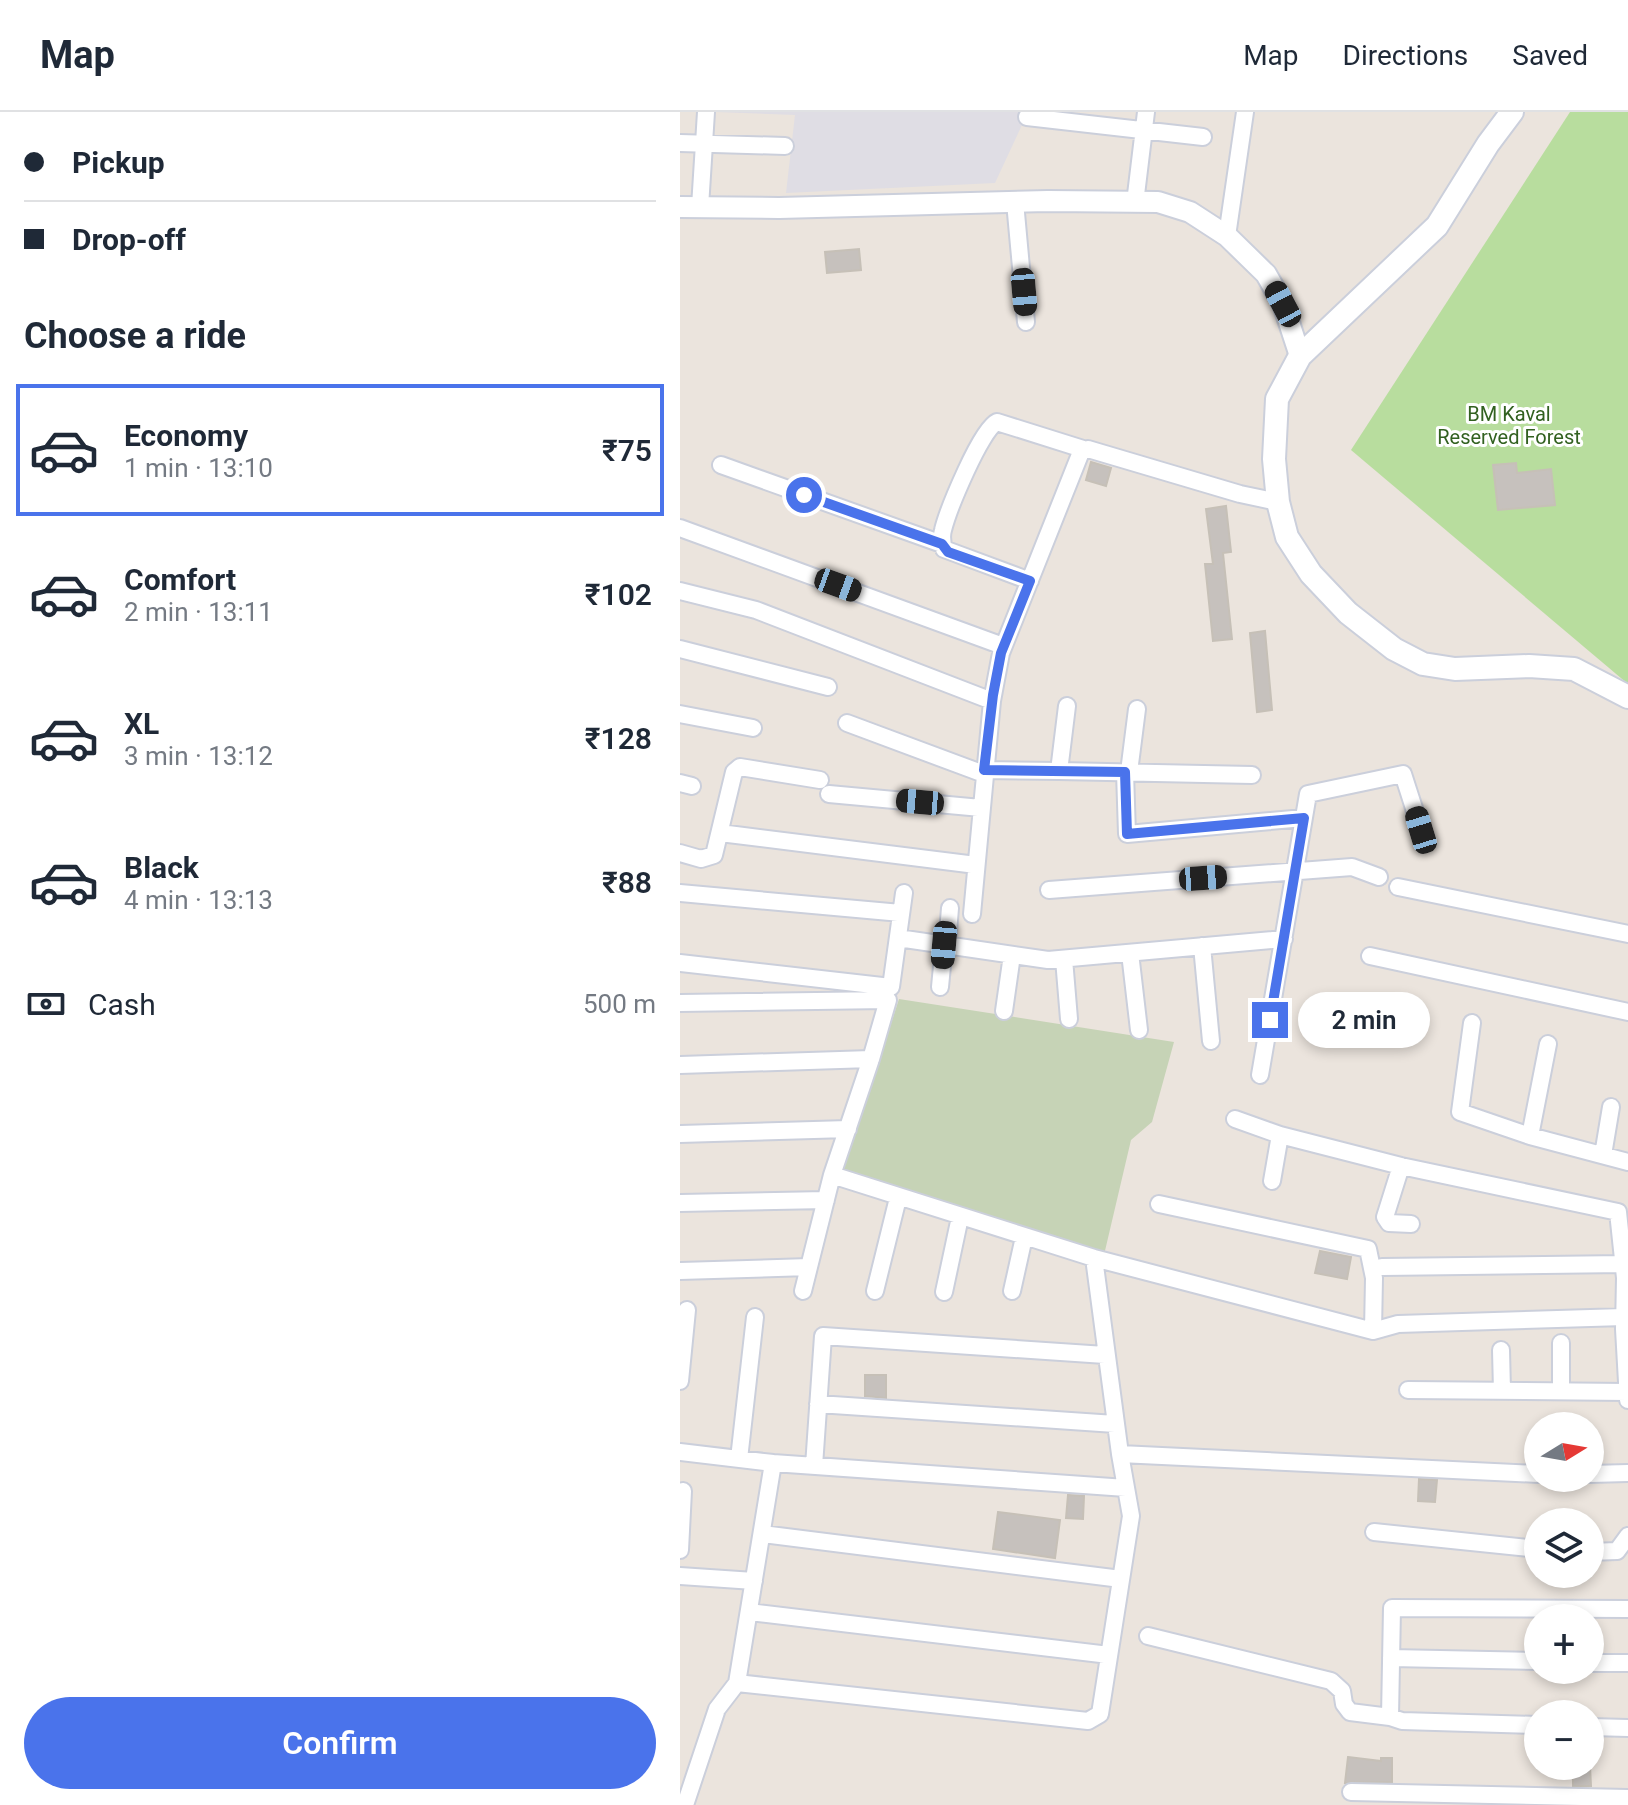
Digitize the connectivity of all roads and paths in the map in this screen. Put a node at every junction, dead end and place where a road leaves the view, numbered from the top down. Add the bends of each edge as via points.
1 (706, 112) edge
2 (1146, 112) edge
3 (1245, 112) edge
4 (1512, 112) edge
5 (1027, 117) dead end
6 (1144, 132) junction
7 (1203, 137) dead end
8 (680, 143) edge
9 (703, 144) junction
10 (785, 146) dead end
11 (1015, 202) junction
12 (1135, 203) junction
13 (690, 207) edge
14 (1227, 236) junction
15 (1026, 322) dead end
16 (1300, 356) junction
17 (1083, 449) junction
18 (721, 465) dead end
19 (1278, 502) junction
20 (680, 528) edge
21 (942, 544) junction
22 (1030, 581) junction
23 (680, 591) edge
24 (1003, 646) junction
25 (680, 649) edge
26 (828, 687) dead end
27 (1628, 697) edge
28 (992, 701) junction
29 (1067, 706) dead end
30 (1137, 709) dead end
31 (680, 714) edge
32 (847, 723) dead end
33 (753, 728) dead end
34 (1059, 771) junction
35 (984, 772) junction
36 (1127, 772) junction
37 (1252, 775) dead end
38 (981, 808) junction
39 (1304, 818) junction
40 (1421, 830) dead end
41 (720, 833) junction
42 (680, 853) edge
43 (976, 865) junction
44 (1295, 871) junction
45 (1379, 877) dead end
46 (1398, 887) dead end
47 (1049, 890) dead end
48 (680, 893) edge
49 (904, 893) dead end
50 (950, 908) dead end
51 (901, 913) junction
52 (972, 914) dead end
53 (1628, 934) edge
54 (898, 938) junction
55 (1284, 939) junction
56 (946, 945) junction
57 (1202, 946) junction
58 (1130, 953) junction
59 (1012, 955) junction
60 (1370, 956) dead end
61 (1064, 959) junction
62 (680, 963) edge
63 (940, 987) dead end
64 (680, 1003) edge
65 (1004, 1011) dead end
66 (1628, 1012) edge
67 (1069, 1019) dead end
68 (1472, 1023) dead end
69 (1139, 1030) dead end
70 (1211, 1041) dead end
71 (1548, 1044) dead end
72 (871, 1059) junction
73 (680, 1065) edge
74 (1260, 1075) dead end
75 (1611, 1107) dead end
76 (1235, 1119) dead end
77 (848, 1129) junction
78 (680, 1134) edge
79 (1280, 1135) junction
80 (1530, 1136) junction
81 (1603, 1155) junction
82 (1628, 1162) edge
83 (1401, 1166) junction
84 (832, 1175) junction
85 (1272, 1181) dead end
86 (898, 1198) junction
87 (826, 1200) junction
88 (680, 1203) edge
89 (1159, 1204) dead end
90 (960, 1217) junction
91 (1411, 1224) dead end
92 (1024, 1237) junction
93 (1094, 1258) junction
94 (1624, 1264) junction
95 (809, 1267) junction
96 (1382, 1267) dead end
97 (680, 1271) edge
98 (803, 1291) dead end
99 (875, 1291) dead end
100 (1012, 1291) dead end
101 (944, 1292) dead end
102 (687, 1310) dead end
103 (755, 1317) dead end
104 (1625, 1325) edge
105 (1373, 1331) junction
106 (1561, 1343) dead end
107 (1501, 1350) dead end
108 (1105, 1355) junction
109 (680, 1381) edge
110 (1408, 1390) dead end
111 (1502, 1391) junction
112 (1561, 1391) junction
113 (1628, 1392) edge
114 (1628, 1400) edge
115 (818, 1404) junction
116 (1115, 1424) junction
117 (680, 1452) edge
118 (1120, 1454) junction
119 (739, 1459) junction
120 (773, 1463) junction
121 (814, 1466) junction
122 (1524, 1473) edge
123 (1628, 1473) edge
124 (1604, 1474) edge
125 (1126, 1488) junction
126 (683, 1491) dead end
127 (1374, 1532) dead end
128 (762, 1534) junction
129 (1628, 1536) edge
130 (1524, 1548) edge
131 (680, 1550) edge
132 (1604, 1551) edge
133 (680, 1576) edge
134 (1121, 1579) junction
135 (754, 1581) junction
136 (1628, 1609) edge
137 (749, 1612) junction
138 (1148, 1636) dead end
139 (1109, 1655) junction
140 (1391, 1658) junction
141 (1524, 1661) edge
142 (1604, 1663) edge
143 (1628, 1663) edge
144 (737, 1683) junction
145 (1390, 1717) junction
146 (1524, 1725) edge
147 (1604, 1727) edge
148 (1628, 1728) edge
149 (1351, 1792) dead end
150 (1628, 1798) edge
151 (685, 1805) edge

1 - 9 street
2 - 6 street
3 - 14 street
4 - 16 main road via 1437,226
5 - 6 street
6 - 7 street
6 - 12 street
8 - 9 street
9 - 10 street
9 - 13 street
11 - 12 street
11 - 13 street
11 - 15 street
12 - 14 street via 1158,202 1190,212
14 - 16 street via 1266,274 1283,304
16 - 19 main road via 1277,399
17 - 19 street
17 - 21 street via 1002,422 992,424 962,480
17 - 22 street
18 - 21 street
19 - 27 main road via 1287,537 1311,574 1348,613 1394,649 1423,664 1455,669 1574,669
20 - 24 street
21 - 22 street via 948,552
22 - 24 street
23 - 28 street via 756,610
24 - 28 street
25 - 26 street
28 - 35 street
29 - 34 street
30 - 36 street
31 - 33 street
32 - 35 street
34 - 35 street
34 - 36 street
35 - 38 street
36 - 37 street
36 - 39 street via 1127,834
38 - 41 street via 825,787 744,767 736,769
38 - 43 street
39 - 40 street via 1308,794 1403,774
39 - 44 street
41 - 42 street via 712,856 701,859
41 - 43 street
43 - 52 street
44 - 45 street via 1352,867
44 - 47 street
44 - 55 street
46 - 53 street
48 - 51 street
49 - 51 street
50 - 56 street
51 - 54 street
54 - 56 street
54 - 62 street via 891,987
55 - 57 street
55 - 74 street
56 - 59 street
56 - 63 street
57 - 58 street
57 - 70 street
58 - 61 street
58 - 69 street
59 - 61 street
59 - 65 street
60 - 66 street
61 - 67 street
64 - 72 street via 888,1000
68 - 80 street via 1460,1112
71 - 80 street
72 - 73 street
72 - 77 street
75 - 81 street
76 - 79 street
77 - 78 street
77 - 84 street
79 - 83 street
79 - 85 street
80 - 81 street
81 - 82 street
83 - 91 street via 1385,1217 1389,1223
83 - 94 street via 1615,1209
84 - 86 street
84 - 87 street
86 - 90 street
86 - 99 street
87 - 88 street
87 - 95 street
89 - 105 street via 1368,1249 1374,1278
90 - 92 street
90 - 101 street
92 - 93 street
92 - 100 street
93 - 105 street
93 - 108 street
94 - 96 street
94 - 104 street
95 - 97 street
95 - 98 street
102 - 109 street
103 - 119 street
104 - 105 street via 1398,1324
104 - 113 street
106 - 112 street
107 - 111 street
108 - 115 street via 823,1336
108 - 116 street
110 - 111 street
111 - 112 street
112 - 113 street
113 - 114 street
115 - 116 street
115 - 121 street
116 - 118 street
117 - 119 street
118 - 122 street
118 - 125 street
119 - 120 street
120 - 121 street
120 - 128 street
121 - 125 street
123 - 124 street
125 - 134 street via 1131,1516
126 - 131 street
127 - 130 street
128 - 134 street
128 - 135 street
129 - 132 street via 1617,1551
133 - 135 street
134 - 139 street
135 - 137 street
136 - 140 street via 1396,1606 1390,1612
137 - 139 street
137 - 144 street
138 - 145 street via 1331,1681 1342,1691 1350,1712
139 - 144 street via 1100,1714 1088,1721
140 - 141 street
140 - 145 street
142 - 143 street
144 - 151 street via 717,1709
145 - 146 street
147 - 148 street
149 - 150 street

